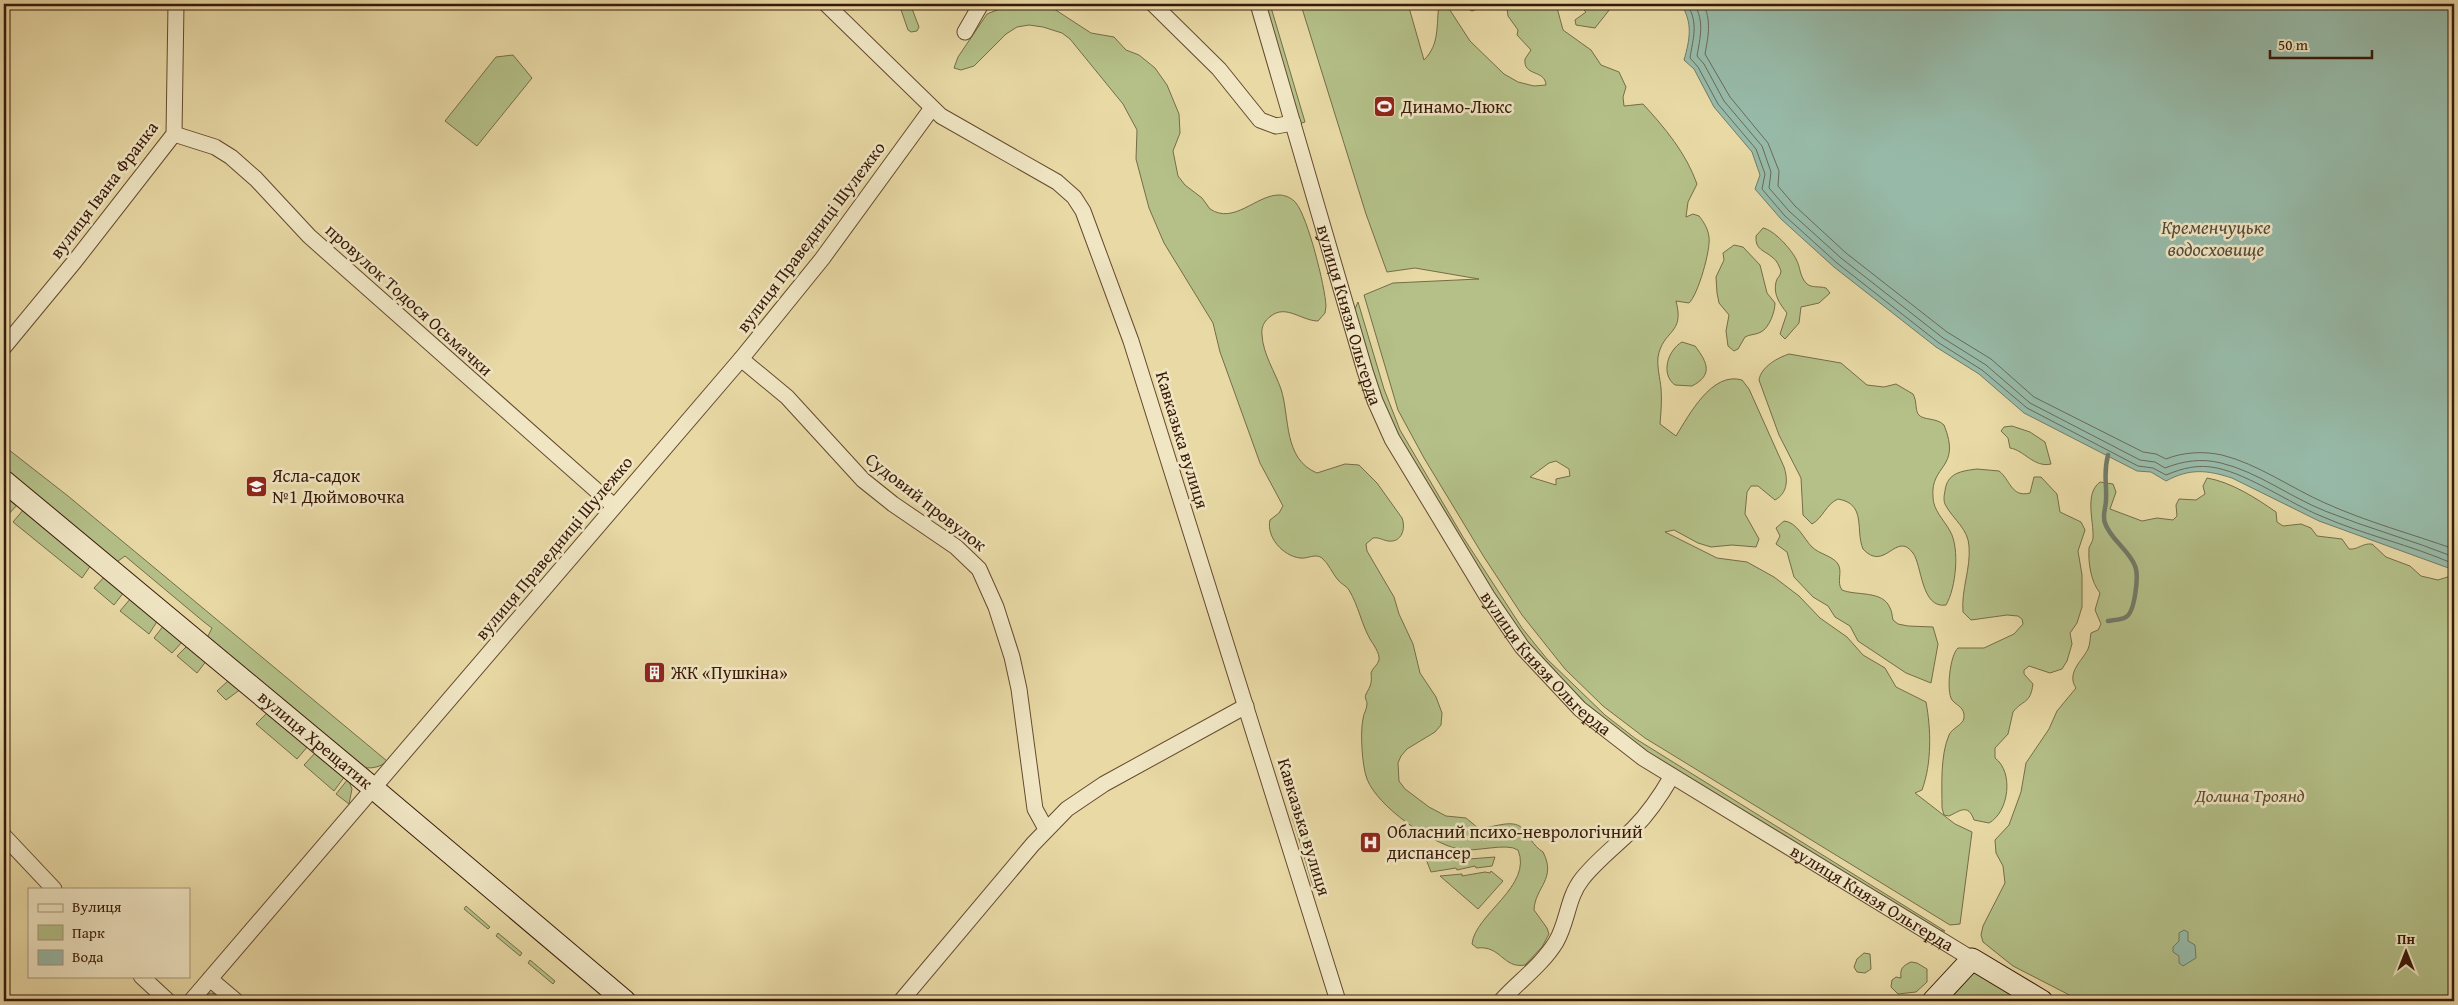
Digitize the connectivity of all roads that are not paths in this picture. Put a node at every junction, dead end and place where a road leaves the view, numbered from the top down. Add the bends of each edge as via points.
1 (176, 4) edge
2 (826, 4) edge
3 (981, 4) edge
4 (1153, 4) edge
5 (1258, 4) edge
6 (965, 32) dead end
7 (932, 108) junction
8 (1293, 124) junction
9 (174, 134) junction
10 (4, 346) edge
11 (741, 359) junction
12 (4, 482) edge
13 (614, 506) junction
14 (1246, 706) junction
15 (1672, 776) junction
16 (373, 788) junction
17 (1046, 829) junction
18 (4, 836) edge
19 (53, 888) edge
20 (1972, 959) junction
21 (143, 978) edge
22 (210, 979) junction
23 (168, 1001) edge
24 (191, 1001) edge
25 (236, 1001) edge
26 (625, 1001) edge
27 (901, 1001) edge
28 (1338, 1001) edge
29 (1501, 1001) edge
30 (1932, 1001) edge
31 (2042, 1001) edge

1 - 9 street, вулиця Івана Франка
2 - 7 street, Кавказька вулиця
3 - 6 street
4 - 8 street via 1223,73 1260,120 1276,126
5 - 8 street, вулиця Князя Ольгерда
7 - 11 street, вулиця Праведниці Шулежко via 822,259
7 - 14 street, Кавказька вулиця via 949,122 1056,182 1078,202 1134,350
8 - 15 street, вулиця Князя Ольгерда via 1370,386 1407,466 1498,613 1538,666 1600,726
9 - 10 street, вулиця Івана Франка
9 - 13 street, провулок Тодося Осьмачки via 214,147 231,157 309,236
11 - 13 street, вулиця Праведниці Шулежко
11 - 17 street, Судовий провулок via 787,398 863,480 956,547 979,569 996,607 1012,657 1035,809
12 - 16 street, вулиця Хрещатик
13 - 16 street, вулиця Праведниці Шулежко
14 - 17 street via 1093,790
14 - 28 street, Кавказька вулиця
15 - 20 street, вулиця Князя Ольгерда
15 - 29 street via 1647,813 1581,881 1554,945
16 - 22 street, вулиця Праведниці Шулежко
16 - 26 street, вулиця Хрещатик
17 - 27 street
18 - 19 street
20 - 30 street
20 - 31 street, вулиця Князя Ольгерда
21 - 23 street
22 - 24 street, вулиця Праведниці Шулежко
22 - 25 street

